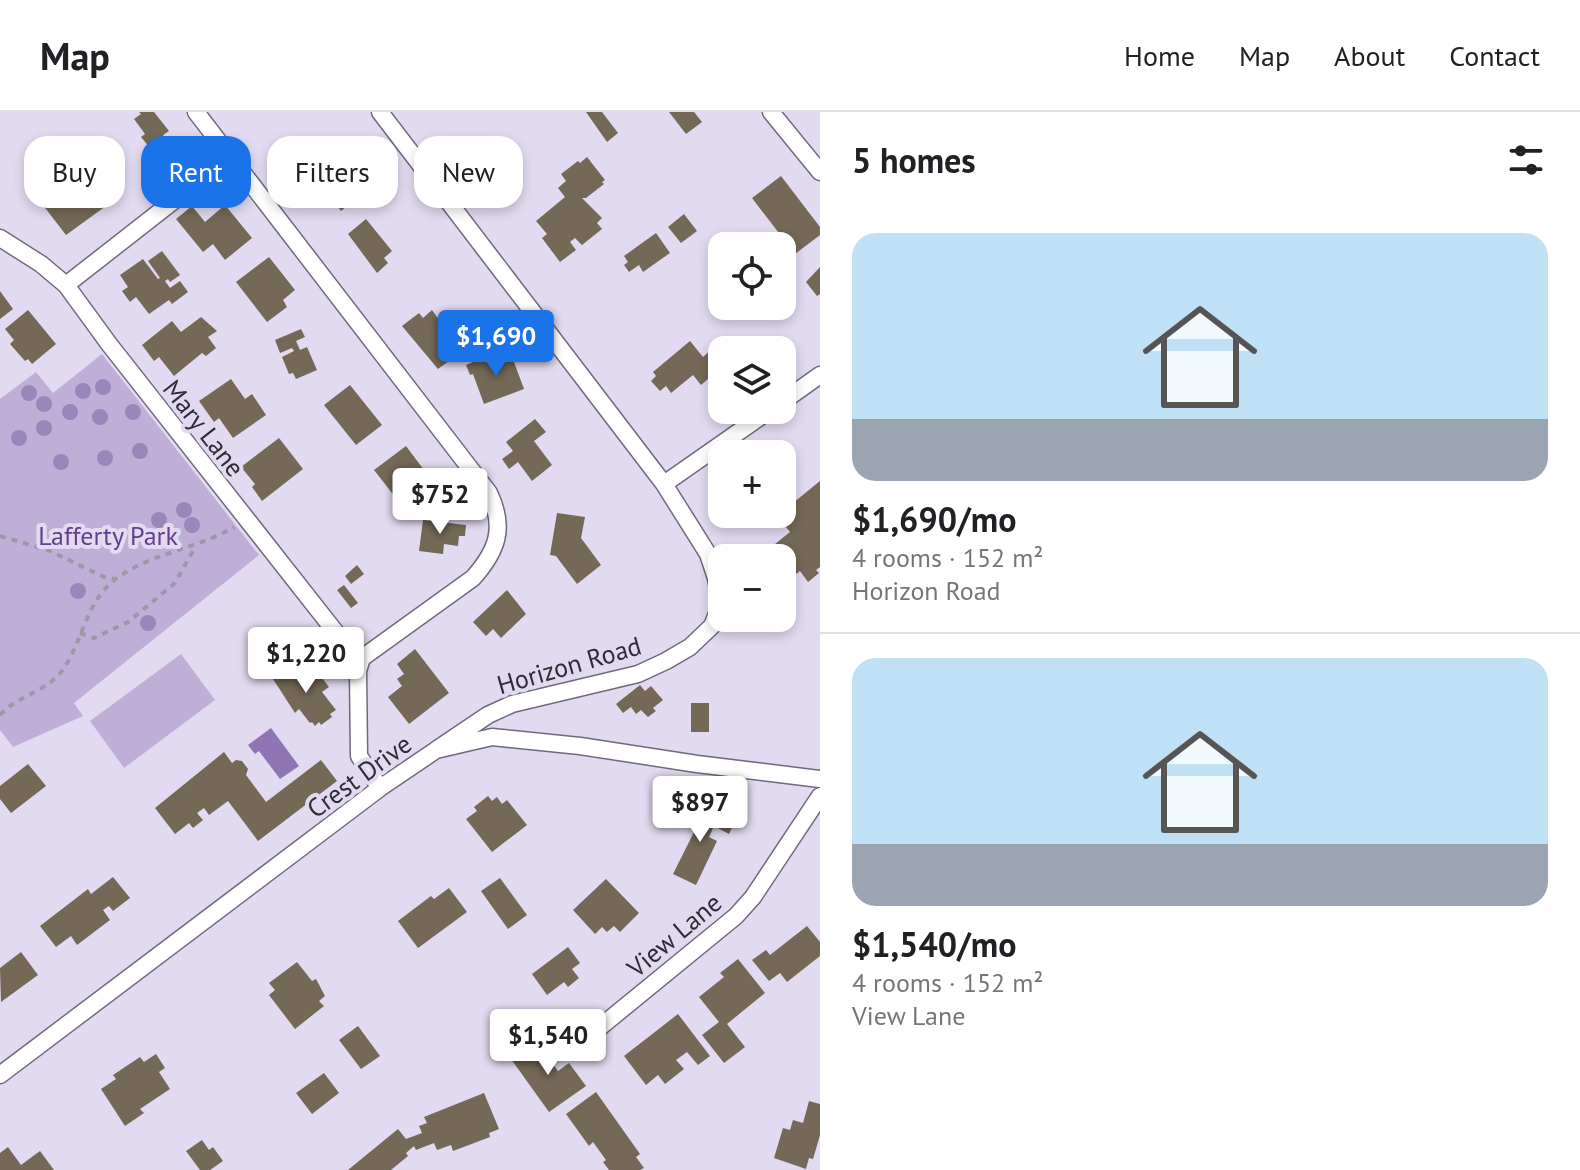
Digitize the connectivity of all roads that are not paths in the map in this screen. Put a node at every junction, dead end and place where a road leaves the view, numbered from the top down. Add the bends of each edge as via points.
1 (196, 112) edge
2 (380, 112) edge
3 (771, 112) edge
4 (215, 136) edge
5 (820, 172) edge
6 (251, 182) edge
7 (164, 208) edge
8 (0, 238) edge
9 (66, 285) junction
10 (820, 375) edge
11 (796, 392) edge
12 (750, 424) edge
13 (664, 484) junction
14 (362, 658) junction
15 (436, 750) junction
16 (820, 779) edge
17 (380, 788) junction
18 (820, 796) edge
19 (565, 1041) dead end
20 (0, 1075) edge

1 - 4 street
2 - 13 street, Horizon Road
3 - 5 street
6 - 14 street via 496,506 495,545 473,578
7 - 9 street
8 - 9 street, Mary Lane
9 - 14 street, Mary Lane via 352,653
10 - 11 street
12 - 13 street
13 - 15 street, Horizon Road via 708,554 721,604 712,626 690,647 638,674 512,704
14 - 17 street via 359,756
15 - 16 street, Crest Drive via 492,737
15 - 17 street, Crest Drive
17 - 20 street, Crest Drive
18 - 19 street, View Lane via 736,916 588,1037 573,1044

